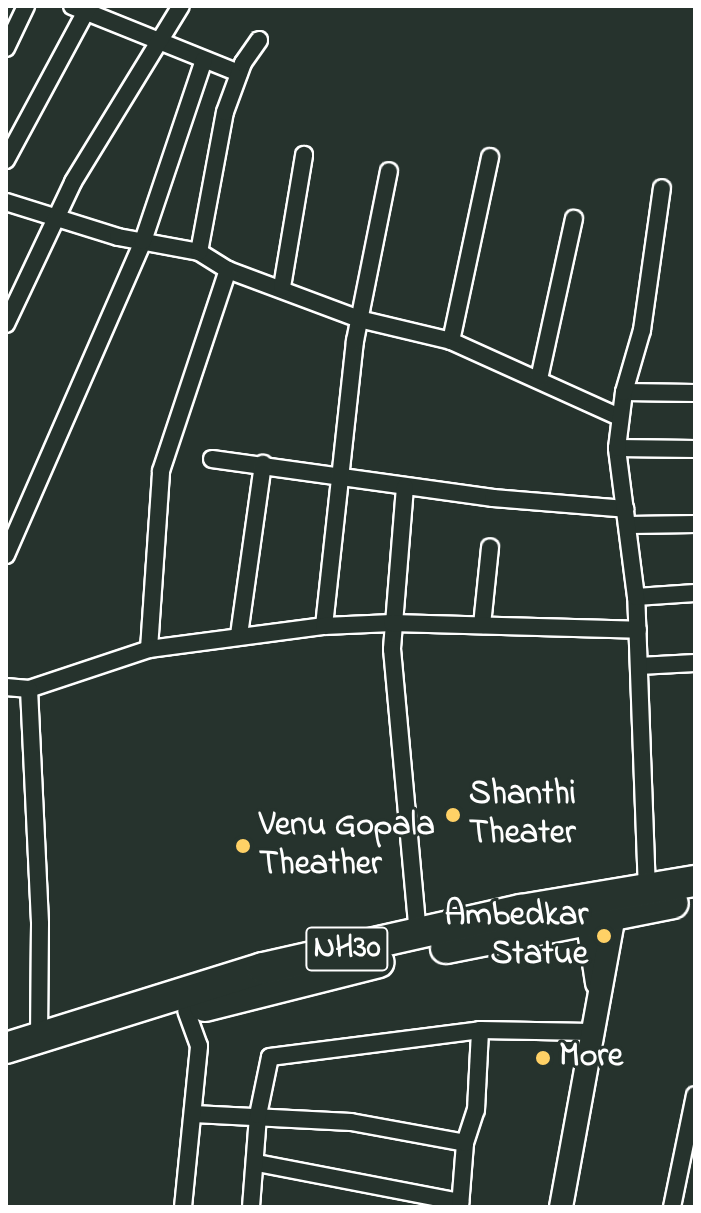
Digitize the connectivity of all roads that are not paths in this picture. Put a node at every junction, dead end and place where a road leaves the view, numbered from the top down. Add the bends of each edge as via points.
1 (26, 6) edge
2 (181, 6) edge
3 (82, 8) edge
4 (259, 40) dead end
5 (156, 42) junction
6 (6, 48) edge
7 (204, 60) junction
8 (239, 73) junction
9 (304, 155) dead end
10 (490, 157) dead end
11 (6, 160) edge
12 (389, 171) dead end
13 (662, 188) dead end
14 (6, 202) edge
15 (574, 219) dead end
16 (57, 220) junction
17 (143, 241) junction
18 (199, 252) junction
19 (228, 270) junction
20 (282, 287) junction
21 (359, 319) junction
22 (6, 324) edge
23 (451, 341) junction
24 (539, 379) junction
25 (624, 392) junction
26 (695, 393) edge
27 (619, 417) junction
28 (617, 448) junction
29 (695, 449) edge
30 (212, 459) dead end
31 (263, 464) junction
32 (341, 476) junction
33 (405, 487) junction
34 (627, 517) junction
35 (695, 524) edge
36 (490, 547) dead end
37 (6, 555) edge
38 (695, 593) edge
39 (636, 597) junction
40 (392, 623) junction
41 (482, 625) junction
42 (324, 626) junction
43 (638, 630) junction
44 (239, 635) junction
45 (149, 649) junction
46 (695, 663) edge
47 (639, 666) junction
48 (6, 687) edge
49 (29, 689) junction
50 (695, 881) edge
51 (647, 891) junction
52 (695, 899) edge
53 (557, 904) junction
54 (607, 912) junction
55 (418, 934) junction
56 (186, 1011) junction
57 (480, 1030) junction
58 (591, 1032) junction
59 (39, 1041) junction
60 (6, 1048) edge
61 (6, 1067) edge
62 (695, 1095) edge
63 (194, 1114) junction
64 (258, 1115) junction
65 (465, 1143) junction
66 (257, 1163) junction
67 (460, 1204) edge
68 (183, 1207) edge
69 (251, 1207) edge
70 (561, 1207) edge
71 (672, 1207) edge

1 - 6 street
2 - 5 street
3 - 5 street
3 - 11 street
4 - 8 street
5 - 7 street
5 - 16 street via 97,138
7 - 8 street
7 - 17 street
8 - 18 street via 225,112
9 - 20 street
10 - 23 street
12 - 21 street
13 - 25 street via 642,330
14 - 16 street
15 - 24 street
16 - 17 street
16 - 22 street
17 - 18 street
17 - 37 street
18 - 19 street
19 - 20 street
19 - 45 street via 161,471
20 - 21 street
21 - 23 street
21 - 32 street
23 - 24 street
24 - 27 street
25 - 26 street
25 - 27 street
27 - 28 street
28 - 29 street
28 - 34 street
30 - 31 street
31 - 32 street
31 - 44 street
32 - 33 street
32 - 42 street
33 - 34 street
33 - 40 street
34 - 35 street
34 - 39 street
36 - 41 street
38 - 39 street
39 - 43 street
40 - 41 street
40 - 42 street
40 - 55 street
41 - 43 street
42 - 44 street
43 - 47 street
44 - 45 street
45 - 49 street
46 - 47 street
47 - 51 street
48 - 49 street
49 - 59 street via 40,924
50 - 51 highway, NH30
51 - 54 highway, NH30
52 - 54 highway, NH30
53 - 54 highway, NH30
53 - 54 street
53 - 55 highway, NH30
54 - 56 highway, NH30
54 - 58 street
55 - 59 highway, NH30 via 263,968
56 - 61 highway, NH30
56 - 63 street via 199,1046
57 - 58 street
57 - 64 street via 270,1057
57 - 65 street via 476,1110
58 - 70 street
59 - 60 highway, NH30
62 - 71 street
63 - 64 street
63 - 68 street
64 - 65 street via 351,1122
64 - 66 street
65 - 67 street
66 - 67 street
66 - 69 street

